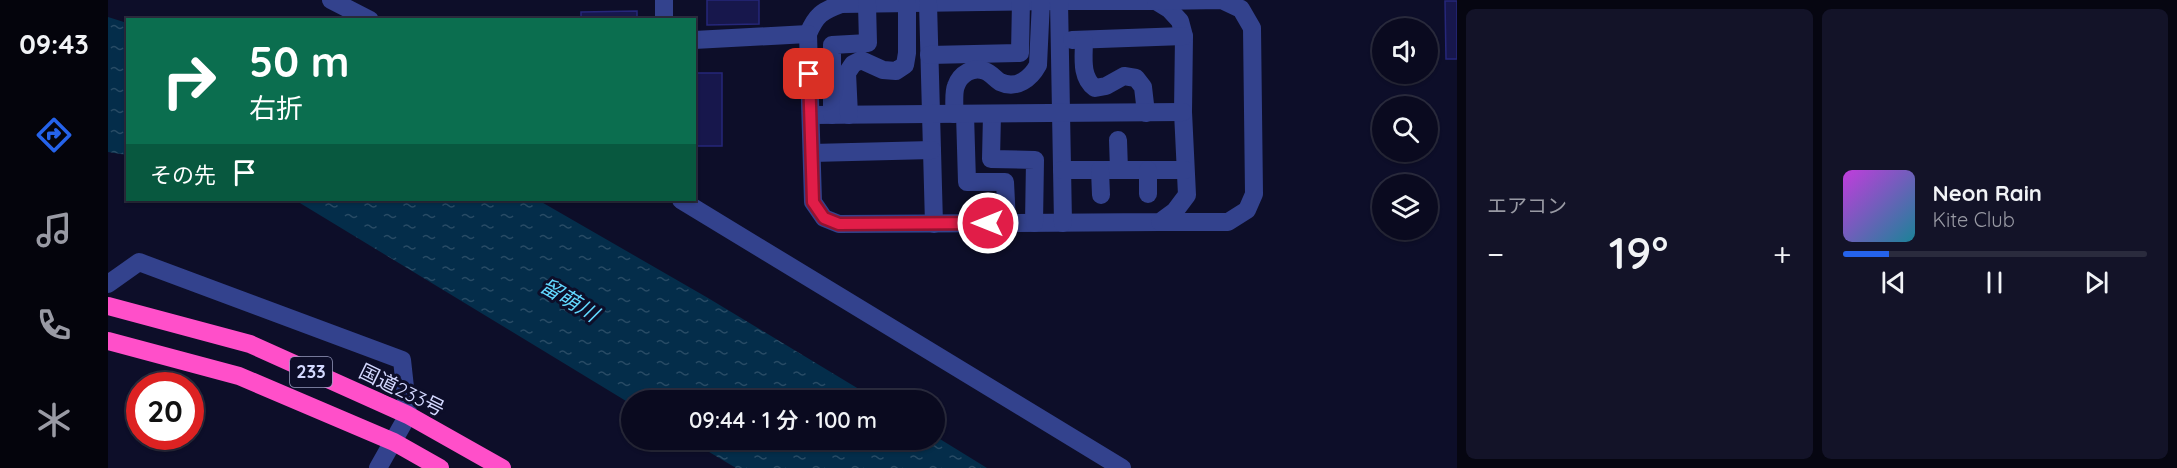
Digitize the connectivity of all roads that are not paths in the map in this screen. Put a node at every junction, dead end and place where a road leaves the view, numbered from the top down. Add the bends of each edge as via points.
1 (331, 0) edge
2 (664, 0) edge
3 (1021, 1) edge
4 (1041, 1) edge
5 (1059, 1) edge
6 (1156, 1) edge
7 (907, 3) junction
8 (928, 3) junction
9 (867, 4) junction
10 (366, 18) edge
11 (664, 18) edge
12 (808, 34) junction
13 (1184, 36) junction
14 (696, 40) edge
15 (1060, 40) junction
16 (1084, 40) junction
17 (929, 55) junction
18 (1183, 112) junction
19 (1061, 113) junction
20 (1146, 113) junction
21 (931, 114) junction
22 (960, 114) junction
23 (992, 114) junction
24 (811, 115) junction
25 (840, 115) junction
26 (1118, 140) dead end
27 (932, 150) junction
28 (812, 153) junction
29 (1062, 170) junction
30 (1100, 170) junction
31 (1119, 170) junction
32 (1148, 170) junction
33 (1185, 170) junction
34 (1148, 194) dead end
35 (1101, 195) dead end
36 (683, 201) edge
37 (1160, 222) junction
38 (1007, 223) junction
39 (1034, 223) junction
40 (1064, 223) junction
41 (934, 224) junction
42 (108, 284) edge
43 (108, 306) edge
44 (108, 341) edge
45 (408, 415) junction
46 (394, 442) junction
47 (378, 468) edge
48 (440, 468) edge
49 (502, 468) edge
50 (1122, 468) edge

1 - 10 street
2 - 11 street
3 - 4 street
3 - 8 street
3 - 17 street via 1020,53
4 - 5 street
4 - 22 street via 1038,65 1034,72 1015,84 1001,82 988,71 976,68 964,74 955,87
5 - 6 street
5 - 15 street
6 - 13 street via 1180,21
6 - 37 street via 1222,0 1241,9 1252,28 1254,194 1247,210 1228,222
7 - 8 street
7 - 9 street
7 - 25 street via 905,65 896,71 861,60 853,64 847,74
8 - 17 street
9 - 12 street via 841,4 826,9 814,20
9 - 25 street via 868,43 832,45
12 - 14 street
12 - 24 street
13 - 16 street
13 - 18 street
15 - 16 street
15 - 19 street
16 - 20 street via 1088,83 1095,88 1124,76 1136,78 1143,87
17 - 21 street
18 - 20 street
18 - 33 street
19 - 20 street
19 - 23 street
19 - 29 street
21 - 22 street
21 - 25 street
21 - 27 street
22 - 23 street
22 - 38 street via 967,182 1005,182
23 - 39 street via 991,159 1035,160
24 - 25 street
24 - 28 street
26 - 31 street
27 - 28 street
27 - 41 street
28 - 41 street via 813,202 824,218 839,224
29 - 30 street
29 - 40 street
30 - 31 street
30 - 35 street
31 - 32 street
32 - 33 street
32 - 34 street
33 - 37 street via 1186,195 1175,211
36 - 50 street
37 - 40 street
38 - 39 street
38 - 41 street
39 - 40 street
42 - 45 street via 139,262 402,360
43 - 45 highway, 国道233号 / 233 via 250,344
44 - 46 highway, 233 via 239,376
45 - 46 street
45 - 49 highway, 国道233号 / 233
46 - 47 street
46 - 48 highway, 233

